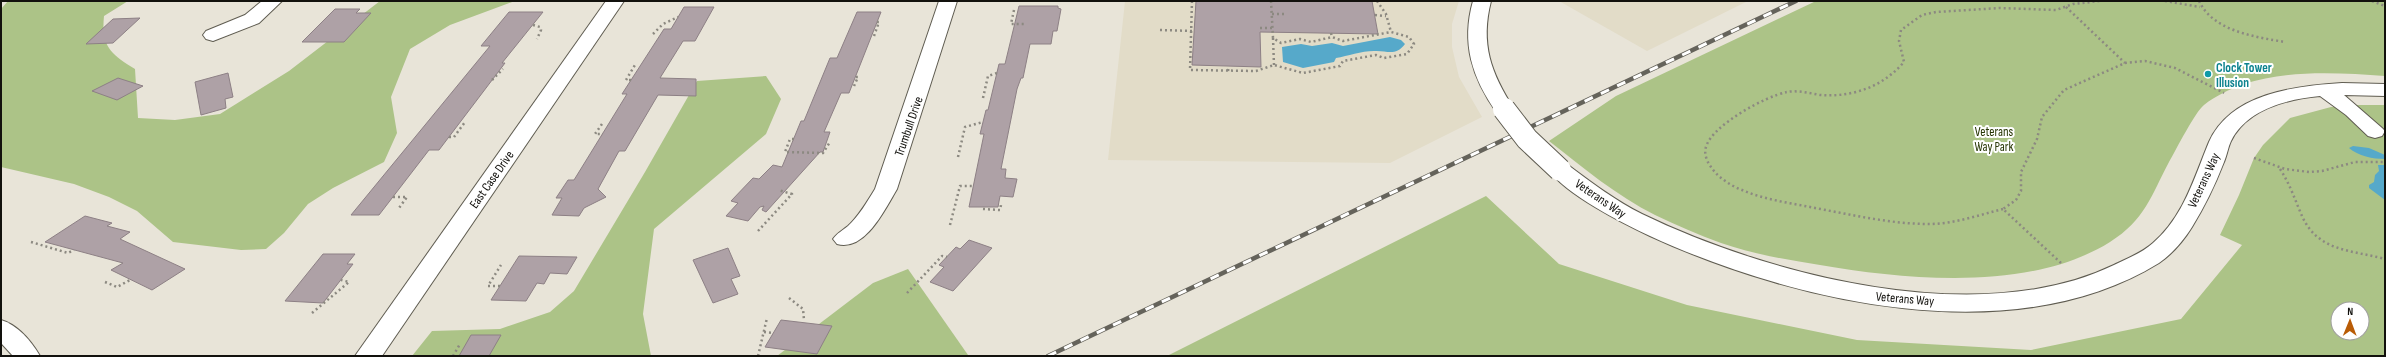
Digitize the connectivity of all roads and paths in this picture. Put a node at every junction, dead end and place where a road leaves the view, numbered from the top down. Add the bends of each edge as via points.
1 (273, 1) edge
2 (615, 1) edge
3 (948, 1) edge
4 (1192, 1) edge
5 (1271, 1) edge
6 (1377, 1) edge
7 (1482, 1) edge
8 (2100, 1) edge
9 (2166, 1) edge
10 (2199, 1) edge
11 (2372, 1) edge
12 (2385, 6) edge
13 (2066, 7) junction
14 (2200, 7) junction
15 (1014, 10) dead end
16 (1272, 14) junction
17 (1284, 14) dead end
18 (1375, 15) dead end
19 (1386, 16) junction
20 (678, 18) dead end
21 (877, 22) dead end
22 (1026, 24) dead end
23 (533, 25) dead end
24 (1260, 28) dead end
25 (1272, 28) junction
26 (1160, 30) dead end
27 (1193, 31) junction
28 (1391, 32) junction
29 (1331, 33) dead end
30 (653, 34) dead end
31 (213, 35) dead end
32 (874, 36) dead end
33 (1332, 37) junction
34 (1273, 38) junction
35 (537, 39) dead end
36 (2285, 42) dead end
37 (2125, 63) junction
38 (635, 65) dead end
39 (1274, 65) junction
40 (1229, 66) dead end
41 (503, 69) dead end
42 (1228, 71) junction
43 (997, 73) dead end
44 (855, 77) dead end
45 (492, 80) dead end
46 (631, 80) dead end
47 (854, 86) dead end
48 (2325, 90) junction
49 (2385, 90) edge
50 (2224, 93) dead end
51 (983, 98) dead end
52 (465, 122) dead end
53 (983, 122) dead end
54 (602, 124) dead end
55 (2375, 132) dead end
56 (603, 134) dead end
57 (449, 137) dead end
58 (794, 139) dead end
59 (830, 142) dead end
60 (958, 157) dead end
61 (2254, 158) dead end
62 (2385, 162) edge
63 (2280, 169) junction
64 (974, 186) dead end
65 (778, 190) dead end
66 (393, 197) dead end
67 (998, 205) dead end
68 (399, 208) dead end
69 (2003, 209) junction
70 (983, 210) dead end
71 (950, 225) dead end
72 (758, 231) dead end
73 (845, 239) dead end
74 (31, 242) dead end
75 (74, 250) dead end
76 (947, 257) dead end
77 (2385, 259) edge
78 (2061, 263) dead end
79 (501, 265) dead end
80 (130, 280) dead end
81 (341, 280) dead end
82 (105, 282) dead end
83 (500, 286) dead end
84 (907, 294) dead end
85 (789, 298) dead end
86 (312, 313) dead end
87 (767, 318) dead end
88 (804, 320) dead end
89 (1, 329) edge
90 (764, 332) junction
91 (774, 333) dead end
92 (460, 344) dead end
93 (27, 356) edge
94 (368, 356) edge
95 (453, 356) edge
96 (758, 356) edge

1 - 31 street via 252,19
2 - 94 street, East Case Drive
3 - 73 street, Trumbull Drive via 886,189 873,211 856,231
4 - 27 path
5 - 16 path
6 - 19 path
7 - 48 street, Veterans Way, bridge via 1476,25 1476,44 1480,66 1489,86 1527,139 1560,170 1594,196 1633,219 1682,242 1769,274 1849,292 1891,298 1932,301 2020,300 2095,284 2152,257 2172,238 2197,200 2221,141 2233,123 2247,112 2288,95
8 - 13 path
9 - 14 path
10 - 14 path
11 - 12 path
13 - 37 path
13 - 69 path via 2056,10 1956,9 1922,15 1901,30 1899,41 1904,62 1889,78 1856,92 1837,96 1787,92 1729,120 1716,129 1706,146 1706,154 1715,173 1733,186 1778,200 1888,221 1930,224 1962,220
14 - 36 path via 2229,27 2266,39
15 - 22 path via 1011,24
16 - 17 path
16 - 25 path
18 - 19 path
19 - 28 path
20 - 30 path via 663,24
21 - 32 path
23 - 35 path via 542,30
24 - 25 path
25 - 34 path
26 - 27 path
27 - 42 path via 1189,72
28 - 33 path via 1343,41
28 - 39 path via 1409,36 1414,44 1407,54 1384,58 1376,55 1343,61 1340,66 1303,73
29 - 33 path
33 - 34 path via 1311,42 1300,38 1281,43
34 - 39 path
37 - 50 path via 2160,63
37 - 69 path via 2064,90 2052,102 2042,117 2037,139 2021,172 2021,191 2016,200
38 - 46 path via 626,80
39 - 42 path via 1256,71
40 - 42 path
41 - 45 path
43 - 51 path via 988,76
44 - 47 path via 858,77
48 - 49 street, Veterans Way
48 - 55 street
52 - 57 path via 454,137
53 - 60 path via 965,127
54 - 56 path via 595,134
58 - 59 path via 790,139 785,152 823,153
61 - 63 path
62 - 63 path via 2349,163 2318,172
63 - 77 path via 2288,179 2310,231 2332,245
64 - 71 path via 960,186
65 - 72 path via 792,194
66 - 68 path via 407,197
67 - 70 path via 1001,205 1000,210
69 - 78 path
74 - 75 path via 68,253
76 - 84 path via 942,256
79 - 83 path via 488,286
80 - 82 path via 117,287
81 - 86 path via 349,282
85 - 88 path via 801,306
87 - 90 path
89 - 93 street
90 - 91 path
90 - 96 path
92 - 95 path

